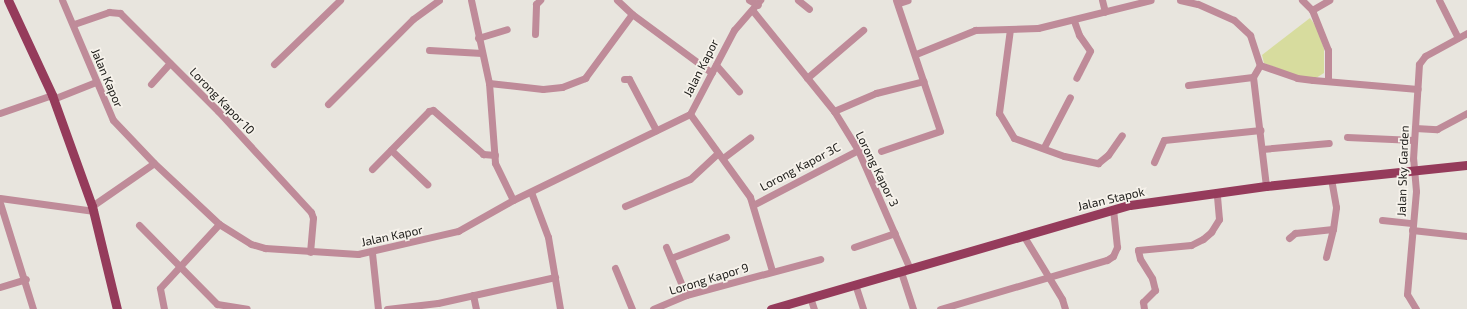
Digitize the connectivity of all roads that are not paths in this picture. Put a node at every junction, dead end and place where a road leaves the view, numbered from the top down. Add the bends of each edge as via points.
1 (8, 0) edge
2 (62, 0) edge
3 (340, 0) edge
4 (439, 0) edge
5 (471, 0) edge
6 (540, 0) edge
7 (617, 0) edge
8 (749, 0) edge
9 (798, 0) edge
10 (908, 0) edge
11 (1102, 0) edge
12 (1151, 0) edge
13 (1180, 0) edge
14 (1302, 0) edge
15 (1329, 0) edge
16 (1439, 0) edge
17 (898, 2) edge
18 (757, 5) edge
19 (809, 9) dead end
20 (1312, 10) junction
21 (1106, 12) junction
22 (632, 14) junction
23 (1074, 21) junction
24 (74, 24) junction
25 (507, 29) dead end
26 (1010, 29) junction
27 (863, 30) dead end
28 (1467, 33) edge
29 (536, 34) dead end
30 (478, 38) junction
31 (1458, 38) junction
32 (429, 50) dead end
33 (482, 53) junction
34 (916, 54) junction
35 (170, 64) junction
36 (274, 64) dead end
37 (716, 65) junction
38 (1260, 65) junction
39 (712, 73) junction
40 (1253, 77) junction
41 (807, 78) junction
42 (1076, 78) dead end
43 (624, 79) dead end
44 (924, 81) junction
45 (1328, 81) junction
46 (96, 82) junction
47 (489, 83) junction
48 (151, 84) dead end
49 (1188, 85) dead end
50 (1418, 89) junction
51 (739, 91) dead end
52 (52, 97) junction
53 (1070, 97) dead end
54 (328, 104) dead end
55 (834, 111) junction
56 (0, 113) edge
57 (1467, 113) edge
58 (690, 114) junction
59 (1415, 128) junction
60 (656, 130) junction
61 (1260, 130) junction
62 (1122, 135) dead end
63 (1347, 137) dead end
64 (750, 138) dead end
65 (1414, 140) junction
66 (1329, 143) dead end
67 (1044, 147) junction
68 (1262, 149) junction
69 (391, 150) junction
70 (858, 150) junction
71 (881, 151) dead end
72 (495, 155) junction
73 (721, 155) junction
74 (1154, 162) dead end
75 (154, 163) junction
76 (1467, 166) edge
77 (372, 169) dead end
78 (1413, 171) junction
79 (1331, 180) junction
80 (427, 184) dead end
81 (1266, 186) junction
82 (531, 192) junction
83 (1217, 194) junction
84 (0, 198) edge
85 (513, 200) junction
86 (0, 203) edge
87 (753, 205) junction
88 (624, 206) dead end
89 (93, 208) junction
90 (1113, 210) junction
91 (1382, 220) dead end
92 (219, 224) junction
93 (139, 225) dead end
94 (1412, 227) junction
95 (7, 228) junction
96 (1333, 229) junction
97 (0, 230) edge
98 (895, 233) junction
99 (1023, 235) junction
100 (1467, 236) edge
101 (726, 237) dead end
102 (1289, 238) dead end
103 (666, 247) dead end
104 (854, 247) dead end
105 (310, 252) junction
106 (372, 253) junction
107 (1326, 256) dead end
108 (671, 258) junction
109 (820, 259) dead end
110 (181, 266) junction
111 (615, 268) dead end
112 (905, 270) junction
113 (772, 271) junction
114 (555, 277) junction
115 (1047, 278) junction
116 (26, 279) junction
117 (855, 284) junction
118 (0, 287) edge
119 (473, 295) junction
120 (686, 295) junction
121 (810, 297) junction
122 (33, 309) edge
123 (117, 309) edge
124 (164, 309) edge
125 (247, 309) edge
126 (378, 309) edge
127 (387, 309) edge
128 (476, 309) edge
129 (560, 309) edge
130 (632, 309) edge
131 (653, 309) edge
132 (770, 309) edge
133 (814, 309) edge
134 (863, 309) edge
135 (913, 309) edge
136 (940, 309) edge
137 (1065, 309) edge
138 (1144, 309) edge
139 (1416, 309) edge

1 - 52 main road
2 - 24 street, Jalan Kapor
3 - 36 street
4 - 54 street via 413,19
5 - 30 street
6 - 29 street via 536,4
7 - 22 street
8 - 18 street
9 - 19 street
10 - 17 street
11 - 21 street
12 - 21 street
13 - 38 street via 1198,4 1234,20 1250,35
14 - 20 street
15 - 20 street
16 - 31 street
17 - 34 street
18 - 37 street, Jalan Kapor via 734,30
18 - 41 street, Lorong Kapor 3
20 - 45 street via 1328,50
21 - 23 street
22 - 39 street
22 - 47 street via 585,78 562,87 543,89
23 - 26 street via 1038,28
23 - 42 street via 1079,35 1090,51
24 - 35 street, Lorong Kapor 10 via 116,11
24 - 46 street, Jalan Kapor
25 - 30 street
26 - 34 street via 975,30
26 - 67 street via 999,113 1018,140 1037,148
27 - 41 street
28 - 31 street, Jalan Sky Garden
30 - 33 street
31 - 50 street, Jalan Sky Garden via 1421,59
32 - 33 street
33 - 47 street
34 - 44 street
35 - 48 street
35 - 105 street, Lorong Kapor 10 via 218,111 311,212 313,218
37 - 39 street, Jalan Kapor
37 - 51 street
38 - 40 street
38 - 45 street via 1297,78
39 - 58 street, Jalan Kapor
40 - 49 street
40 - 61 street
41 - 55 street, Lorong Kapor 3
43 - 60 street via 629,79
44 - 55 street via 876,94
44 - 71 street via 940,128 939,132
45 - 50 street
46 - 52 street
46 - 75 street, Jalan Kapor via 113,120
47 - 72 street
50 - 59 street, Jalan Sky Garden
52 - 56 street
52 - 89 main road
53 - 67 street
55 - 70 street, Lorong Kapor 3
57 - 59 street via 1437,129
58 - 60 street, Jalan Kapor
58 - 73 street
59 - 65 street, Jalan Sky Garden
60 - 82 street, Jalan Kapor
61 - 68 street
61 - 74 street via 1164,140
62 - 67 street via 1108,156 1098,163 1064,156
63 - 65 street
64 - 73 street
65 - 78 street, Jalan Sky Garden
66 - 68 street
68 - 81 street
69 - 72 street via 432,110 483,154
69 - 77 street
69 - 80 street
70 - 87 street, Lorong Kapor 3C
70 - 98 street, Lorong Kapor 3
72 - 85 street via 495,163
73 - 87 street
73 - 88 street via 690,179
75 - 89 street
75 - 92 street, Jalan Kapor
76 - 78 main road, Jalan Stapok
78 - 79 main road, Jalan Stapok
78 - 94 street, Jalan Sky Garden via 1416,191
79 - 81 main road, Jalan Stapok
79 - 96 street via 1336,208
81 - 83 main road, Jalan Stapok
82 - 85 street, Jalan Kapor
82 - 114 street via 548,236
83 - 90 main road, Jalan Stapok via 1148,202
83 - 138 street via 1219,218 1211,232 1203,239 1191,245 1138,250 1140,260 1152,278 1155,290 1153,295 1143,302
84 - 89 street
85 - 106 street, Jalan Kapor via 458,231
86 - 95 street
87 - 113 street
89 - 123 main road
90 - 99 main road, Jalan Stapok
90 - 115 street via 1117,238 1113,256
91 - 94 street
92 - 105 street, Jalan Kapor via 258,246
92 - 110 street
93 - 110 street
94 - 100 street
94 - 139 street, Jalan Sky Garden via 1407,294
95 - 97 street
95 - 116 street
96 - 102 street via 1295,233
96 - 107 street
98 - 104 street
98 - 112 street, Lorong Kapor 3
99 - 112 main road, Jalan Stapok
99 - 115 street
101 - 108 street
103 - 108 street
105 - 106 street, Jalan Kapor
106 - 126 street
108 - 120 street
109 - 113 street, Lorong Kapor 9
110 - 124 street via 160,288
110 - 125 street via 217,304
111 - 130 street
112 - 117 main road, Jalan Stapok
112 - 135 street, Lorong Kapor 3
113 - 120 street, Lorong Kapor 9
114 - 119 street
114 - 129 street
115 - 136 street
115 - 137 street via 1062,299
116 - 118 street
116 - 122 street
117 - 121 main road, Jalan Stapok
117 - 134 street
119 - 127 street via 438,303
119 - 128 street
120 - 131 street, Lorong Kapor 9
121 - 132 main road, Jalan Stapok
121 - 133 street

